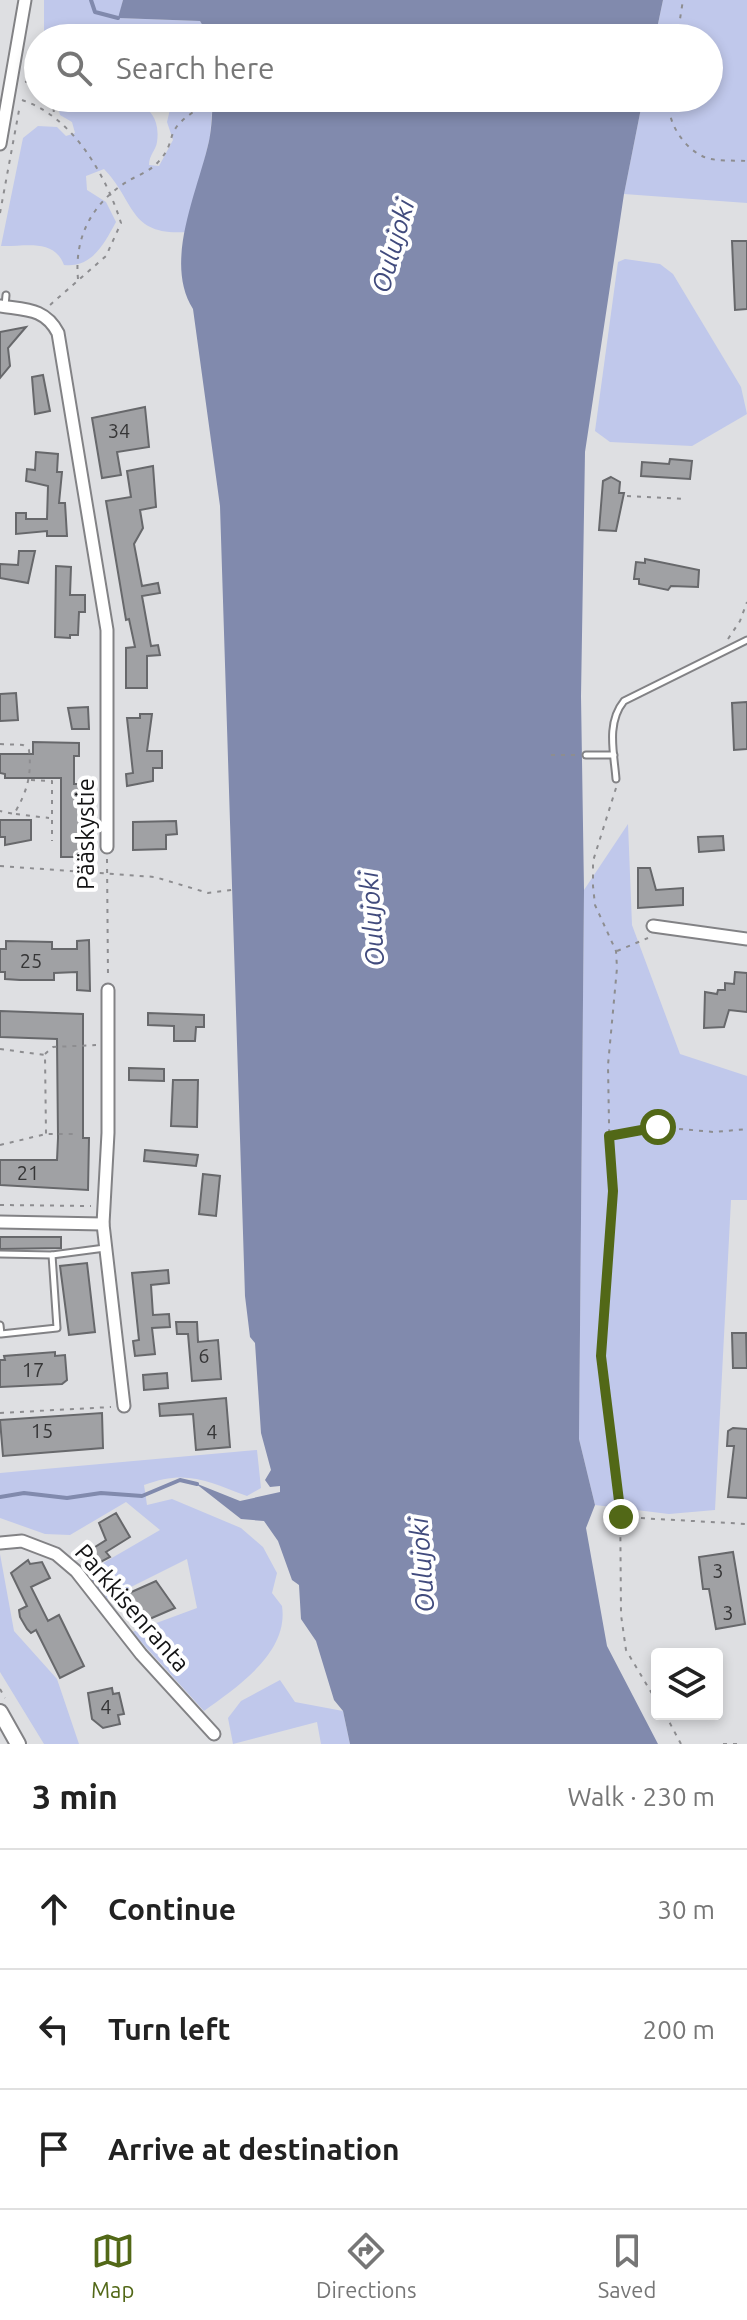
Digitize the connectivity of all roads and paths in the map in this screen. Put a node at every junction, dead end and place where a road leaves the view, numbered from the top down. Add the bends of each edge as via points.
1 (25, 0) edge
2 (683, 0) edge
3 (679, 24) edge
4 (21, 100) dead end
5 (24, 102) edge
6 (43, 112) edge
7 (54, 112) edge
8 (193, 112) edge
9 (668, 112) edge
10 (54, 118) junction
11 (0, 144) edge
12 (747, 161) edge
13 (111, 193) junction
14 (79, 281) junction
15 (3, 303) edge
16 (41, 312) junction
17 (627, 496) dead end
18 (686, 499) dead end
19 (747, 602) edge
20 (747, 640) edge
21 (719, 653) junction
22 (0, 744) edge
23 (551, 755) dead end
24 (586, 755) joint
25 (614, 755) junction
26 (616, 779) joint
27 (30, 780) junction
28 (0, 811) edge
29 (14, 814) junction
30 (51, 818) junction
31 (52, 841) dead end
32 (107, 847) joint
33 (0, 866) edge
34 (108, 873) junction
35 (232, 890) dead end
36 (653, 926) joint
37 (747, 939) edge
38 (616, 951) junction
39 (108, 990) joint
40 (109, 1044) junction
41 (0, 1049) edge
42 (45, 1055) junction
43 (747, 1129) edge
44 (46, 1134) junction
45 (73, 1134) dead end
46 (609, 1136) junction
47 (0, 1145) edge
48 (0, 1205) edge
49 (105, 1206) junction
50 (0, 1222) edge
51 (103, 1224) junction
52 (106, 1248) junction
53 (0, 1254) edge
54 (52, 1255) junction
55 (0, 1325) edge
56 (124, 1406) joint
57 (0, 1413) edge
58 (621, 1517) junction
59 (747, 1524) edge
60 (0, 1543) edge
61 (651, 1692) edge
62 (0, 1712) edge
63 (668, 1720) edge
64 (214, 1734) dead end
65 (18, 1744) edge
66 (681, 1744) edge
67 (723, 1744) edge
68 (741, 1744) edge

1 - 11 street
2 - 3 path
4 - 5 path
6 - 10 path
7 - 10 path
8 - 13 path via 177,122 160,160
9 - 12 path via 674,128 703,157
10 - 13 path via 79,143
13 - 14 path via 91,215 78,245
13 - 14 path via 121,223 106,256
14 - 16 path
15 - 16 street
16 - 32 street, Pääskystie via 58,333 107,630
17 - 18 path
19 - 21 path
20 - 21 lane
21 - 25 lane via 624,701 612,726
22 - 27 path via 29,750
23 - 24 path
24 - 25 lane
25 - 26 lane
26 - 38 path via 593,873 595,905
27 - 29 path
27 - 30 path via 52,781
28 - 29 path
29 - 30 path
30 - 31 path
32 - 34 path, Pääskystie
33 - 34 path
34 - 35 path via 155,877 208,893
34 - 39 path, Pääskystie
36 - 37 street
36 - 38 path via 649,938
38 - 46 path
39 - 40 street
40 - 42 path via 53,1047
40 - 49 street
41 - 42 path
42 - 44 path
43 - 46 path via 658,1127
44 - 45 path
44 - 47 path
46 - 58 path via 612,1203 601,1356
48 - 49 path
49 - 51 street
50 - 51 street
51 - 52 street
52 - 54 lane
52 - 56 street
53 - 54 lane
54 - 55 lane via 57,1328 1,1334
56 - 57 path
58 - 59 path
58 - 61 path via 626,1650
60 - 64 street, Parkkisenranta via 22,1541 56,1554 76,1571 141,1654
62 - 65 street
63 - 66 path
67 - 68 path

